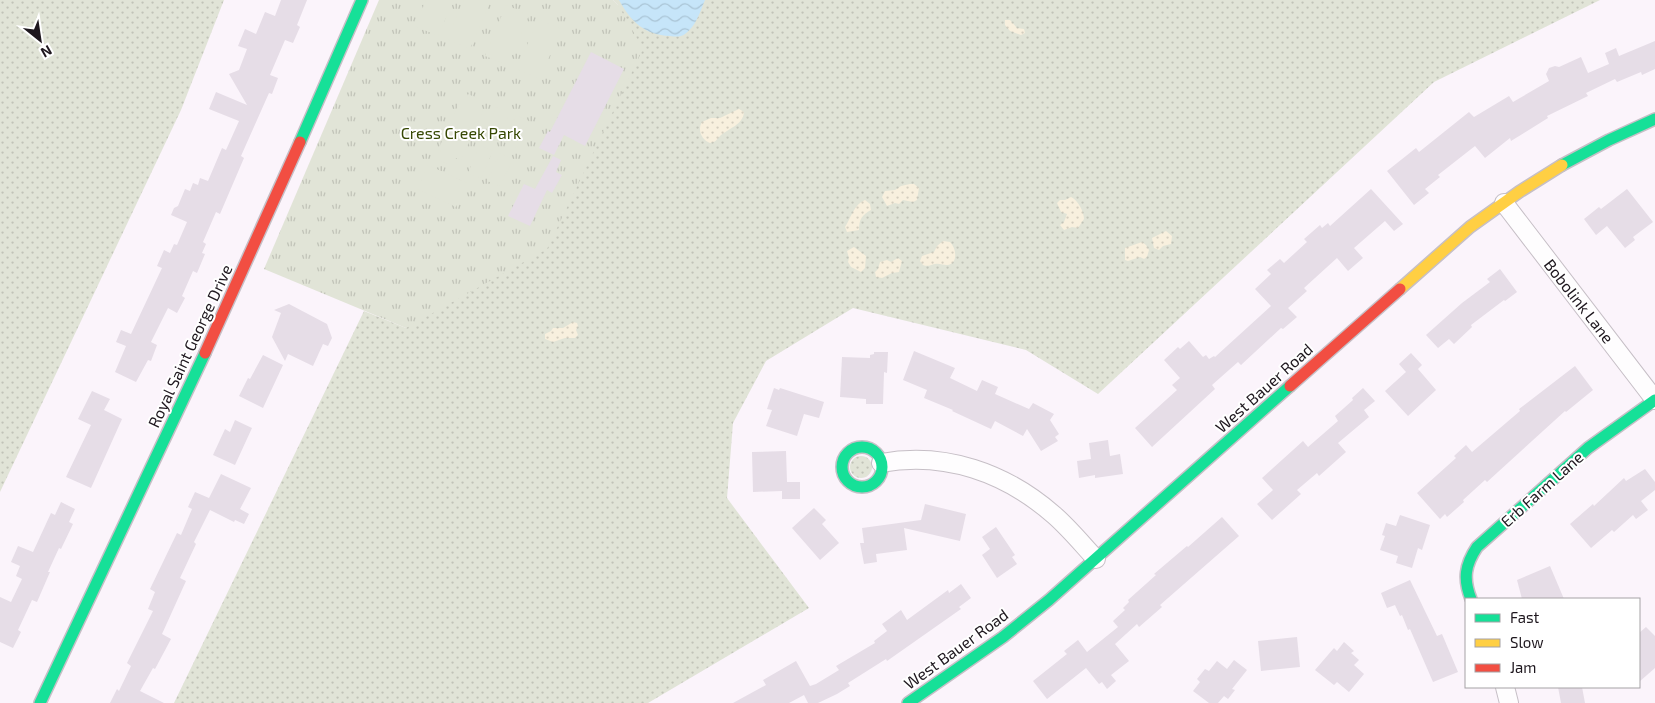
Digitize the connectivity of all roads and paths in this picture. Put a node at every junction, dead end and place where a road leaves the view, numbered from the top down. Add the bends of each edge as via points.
1 (362, 0) edge
2 (1655, 120) edge
3 (1504, 203) junction
4 (1655, 400) edge
5 (881, 463) dead end
6 (1096, 559) junction
7 (1471, 598) edge
8 (1505, 688) edge
9 (40, 703) edge
10 (908, 703) edge
11 (1509, 703) edge

1 - 9 street, Royal Saint George Drive via 232,295
2 - 3 street, West Bauer Road via 1560,166
3 - 4 street, Bobolink Lane
3 - 6 street, West Bauer Road via 1456,239
4 - 7 street, Erb Farm Lane via 1588,448 1477,547 1465,570
5 - 6 street via 910,458 936,460 998,477 1055,516
6 - 10 street, West Bauer Road via 1003,637
8 - 11 street

